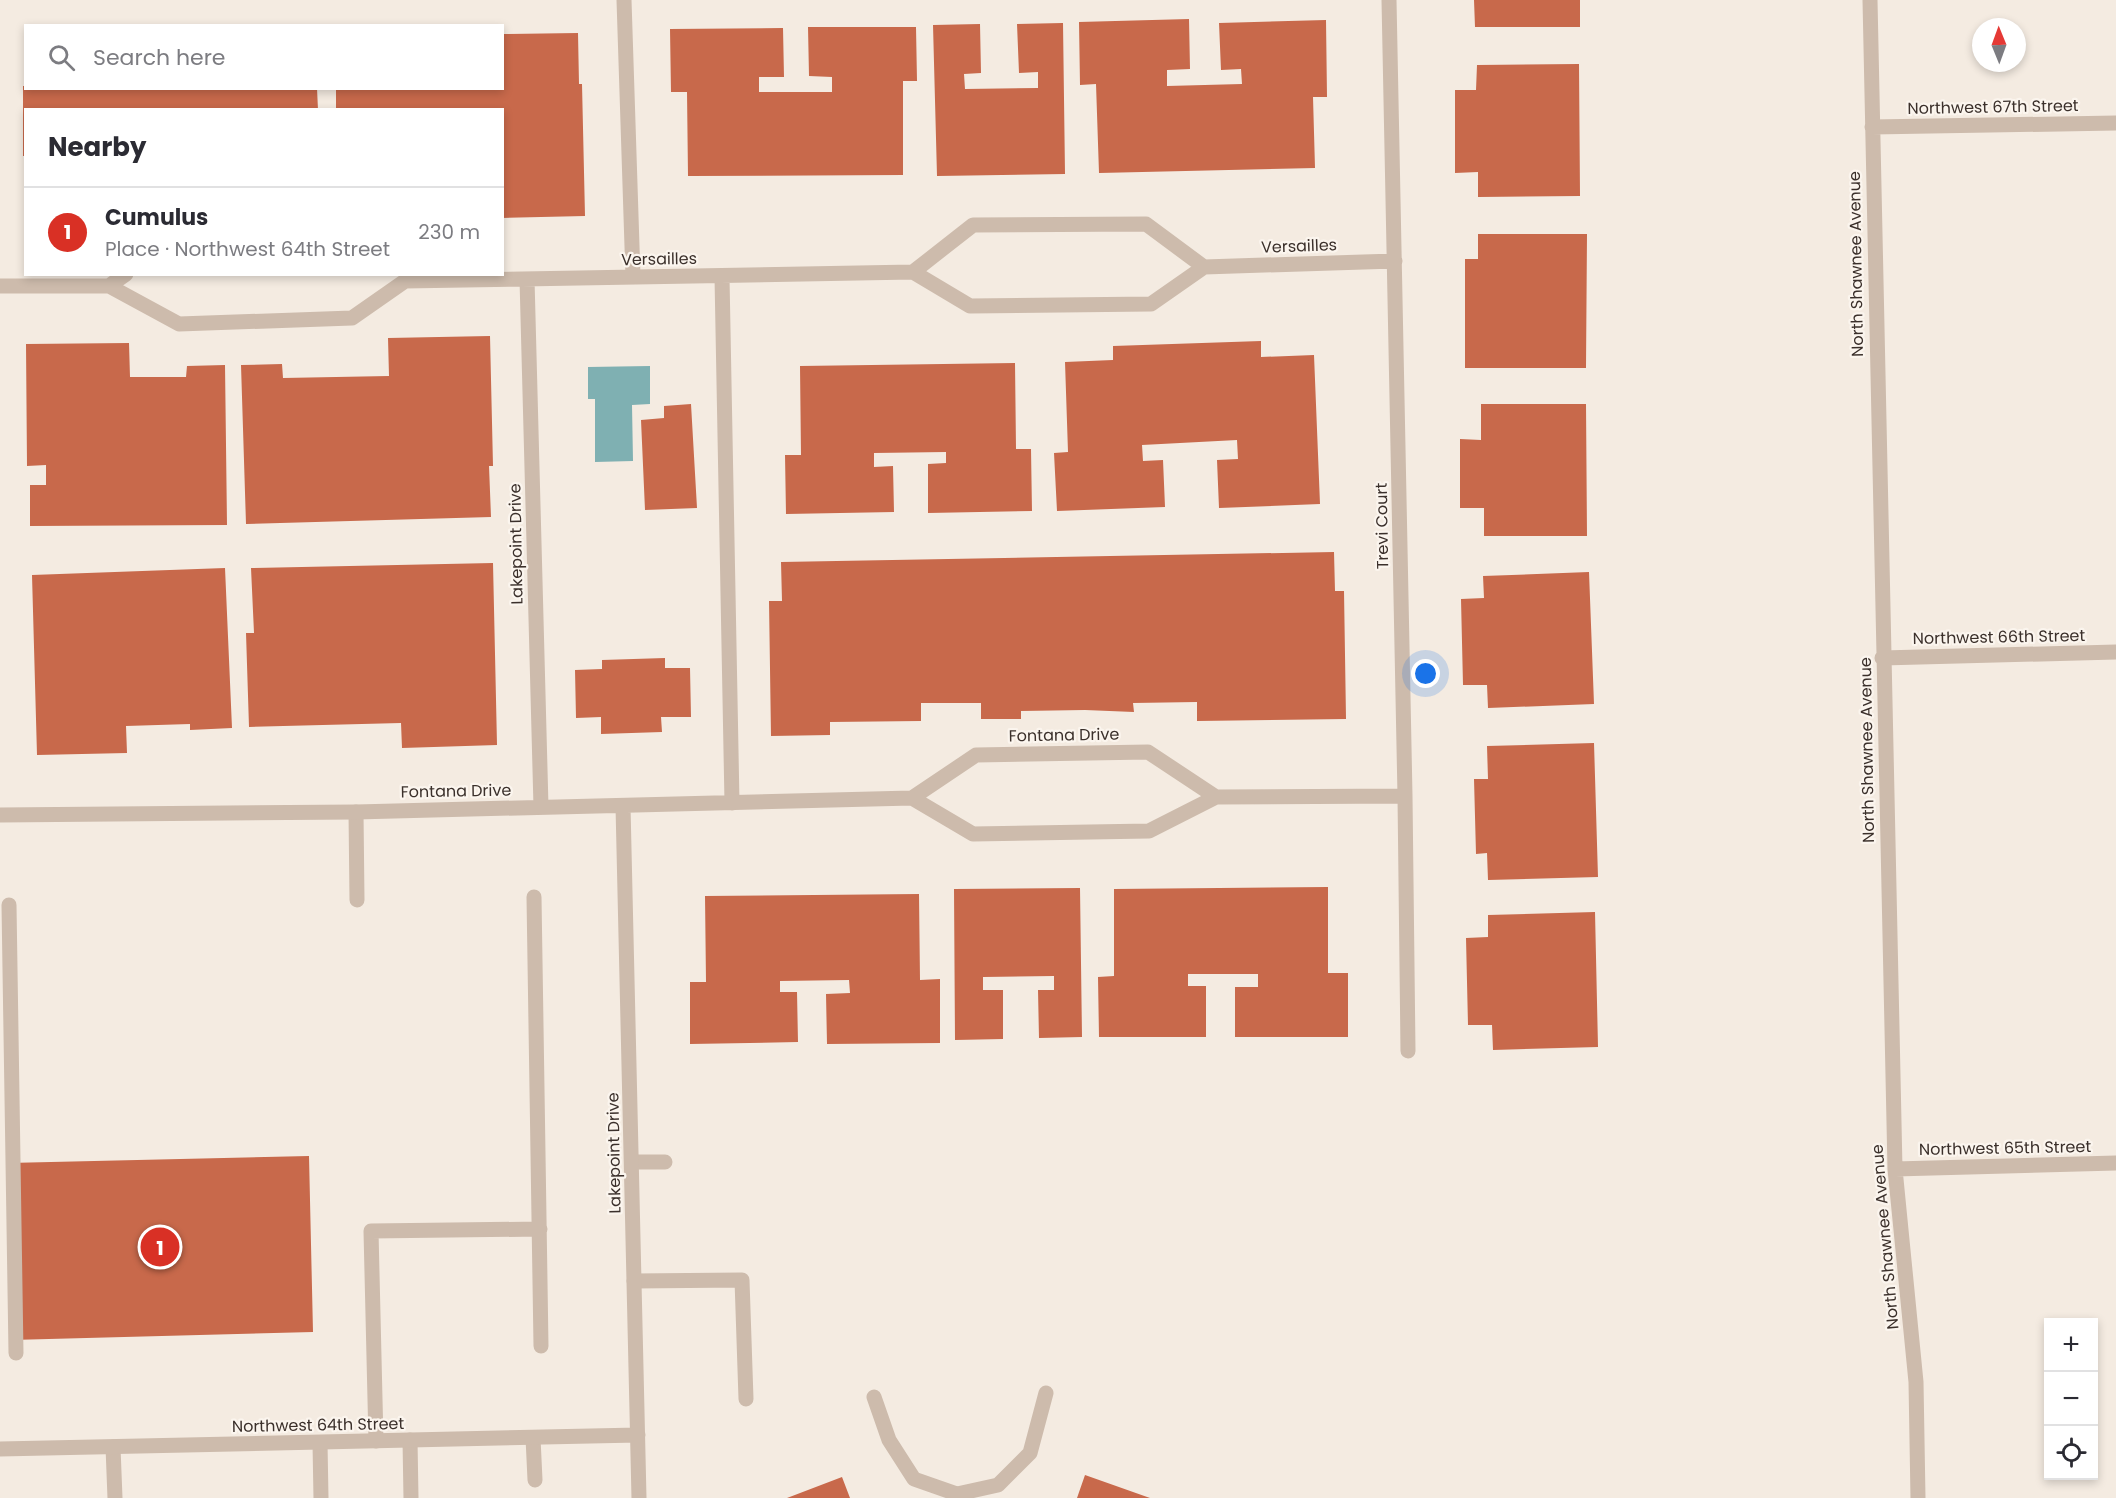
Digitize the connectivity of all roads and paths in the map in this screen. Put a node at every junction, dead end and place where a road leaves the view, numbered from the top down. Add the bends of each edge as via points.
1 (624, 0) edge
2 (1389, 0) edge
3 (1870, 0) edge
4 (2116, 123) edge
5 (1872, 127) junction
6 (1395, 261) junction
7 (1204, 267) junction
8 (913, 272) junction
9 (123, 276) edge
10 (722, 277) junction
11 (401, 278) edge
12 (633, 278) junction
13 (527, 279) junction
14 (0, 286) edge
15 (109, 286) junction
16 (2116, 652) edge
17 (1882, 658) junction
18 (1405, 796) junction
19 (912, 798) junction
20 (1216, 798) junction
21 (732, 802) junction
22 (623, 806) junction
23 (541, 807) junction
24 (356, 812) junction
25 (0, 815) edge
26 (534, 897) dead end
27 (357, 900) dead end
28 (9, 905) dead end
29 (1408, 1051) dead end
30 (632, 1162) junction
31 (665, 1162) dead end
32 (2116, 1163) edge
33 (1895, 1169) junction
34 (540, 1229) junction
35 (634, 1281) junction
36 (541, 1346) dead end
37 (16, 1353) dead end
38 (1046, 1393) dead end
39 (874, 1397) dead end
40 (746, 1399) dead end
41 (638, 1435) junction
42 (533, 1438) junction
43 (410, 1440) junction
44 (376, 1441) junction
45 (320, 1443) junction
46 (113, 1447) junction
47 (0, 1449) edge
48 (535, 1480) dead end
49 (115, 1498) edge
50 (321, 1498) edge
51 (411, 1498) edge
52 (639, 1498) edge
53 (1918, 1498) edge

1 - 12 street
2 - 6 street, Trevi Court
3 - 5 street, North Shawnee Avenue
4 - 5 street, Northwest 67th Street
5 - 17 street, North Shawnee Avenue
6 - 7 street, Versailles
6 - 18 street, Trevi Court
7 - 8 street via 1151,304 970,306
7 - 8 street via 1146,224 973,225
8 - 10 street, Versailles
9 - 15 street
10 - 12 street, Versailles
10 - 21 street
11 - 13 street, Versailles
11 - 15 street, Versailles via 352,318 179,324
12 - 13 street, Versailles
13 - 23 street, Lakepoint Drive
14 - 15 street, Versailles
16 - 17 street, Northwest 66th Street
17 - 33 street, North Shawnee Avenue
18 - 20 street
18 - 29 street, Trevi Court
19 - 20 street via 973,834 1149,831
19 - 20 street, Fontana Drive via 976,755 1148,752
19 - 21 street, Fontana Drive
21 - 22 street, Fontana Drive
22 - 23 street, Fontana Drive
22 - 30 street, Lakepoint Drive
23 - 24 street, Fontana Drive
24 - 25 street, Fontana Drive
24 - 27 street
26 - 34 street
28 - 37 street
30 - 31 street
30 - 35 street, Lakepoint Drive
32 - 33 street, Northwest 65th Street
33 - 53 street, North Shawnee Avenue via 1916,1382
34 - 36 street
34 - 44 street via 371,1231
35 - 40 street via 742,1280
35 - 41 street, Lakepoint Drive
38 - 39 street via 1030,1453 999,1485 957,1494 914,1479 889,1440
41 - 42 street, Northwest 64th Street
41 - 52 street, Lakepoint Drive
42 - 43 street, Northwest 64th Street
42 - 48 street
43 - 44 street, Northwest 64th Street
43 - 51 street
44 - 45 street, Northwest 64th Street
45 - 46 street, Northwest 64th Street
45 - 50 street
46 - 47 street, Northwest 64th Street
46 - 49 street

